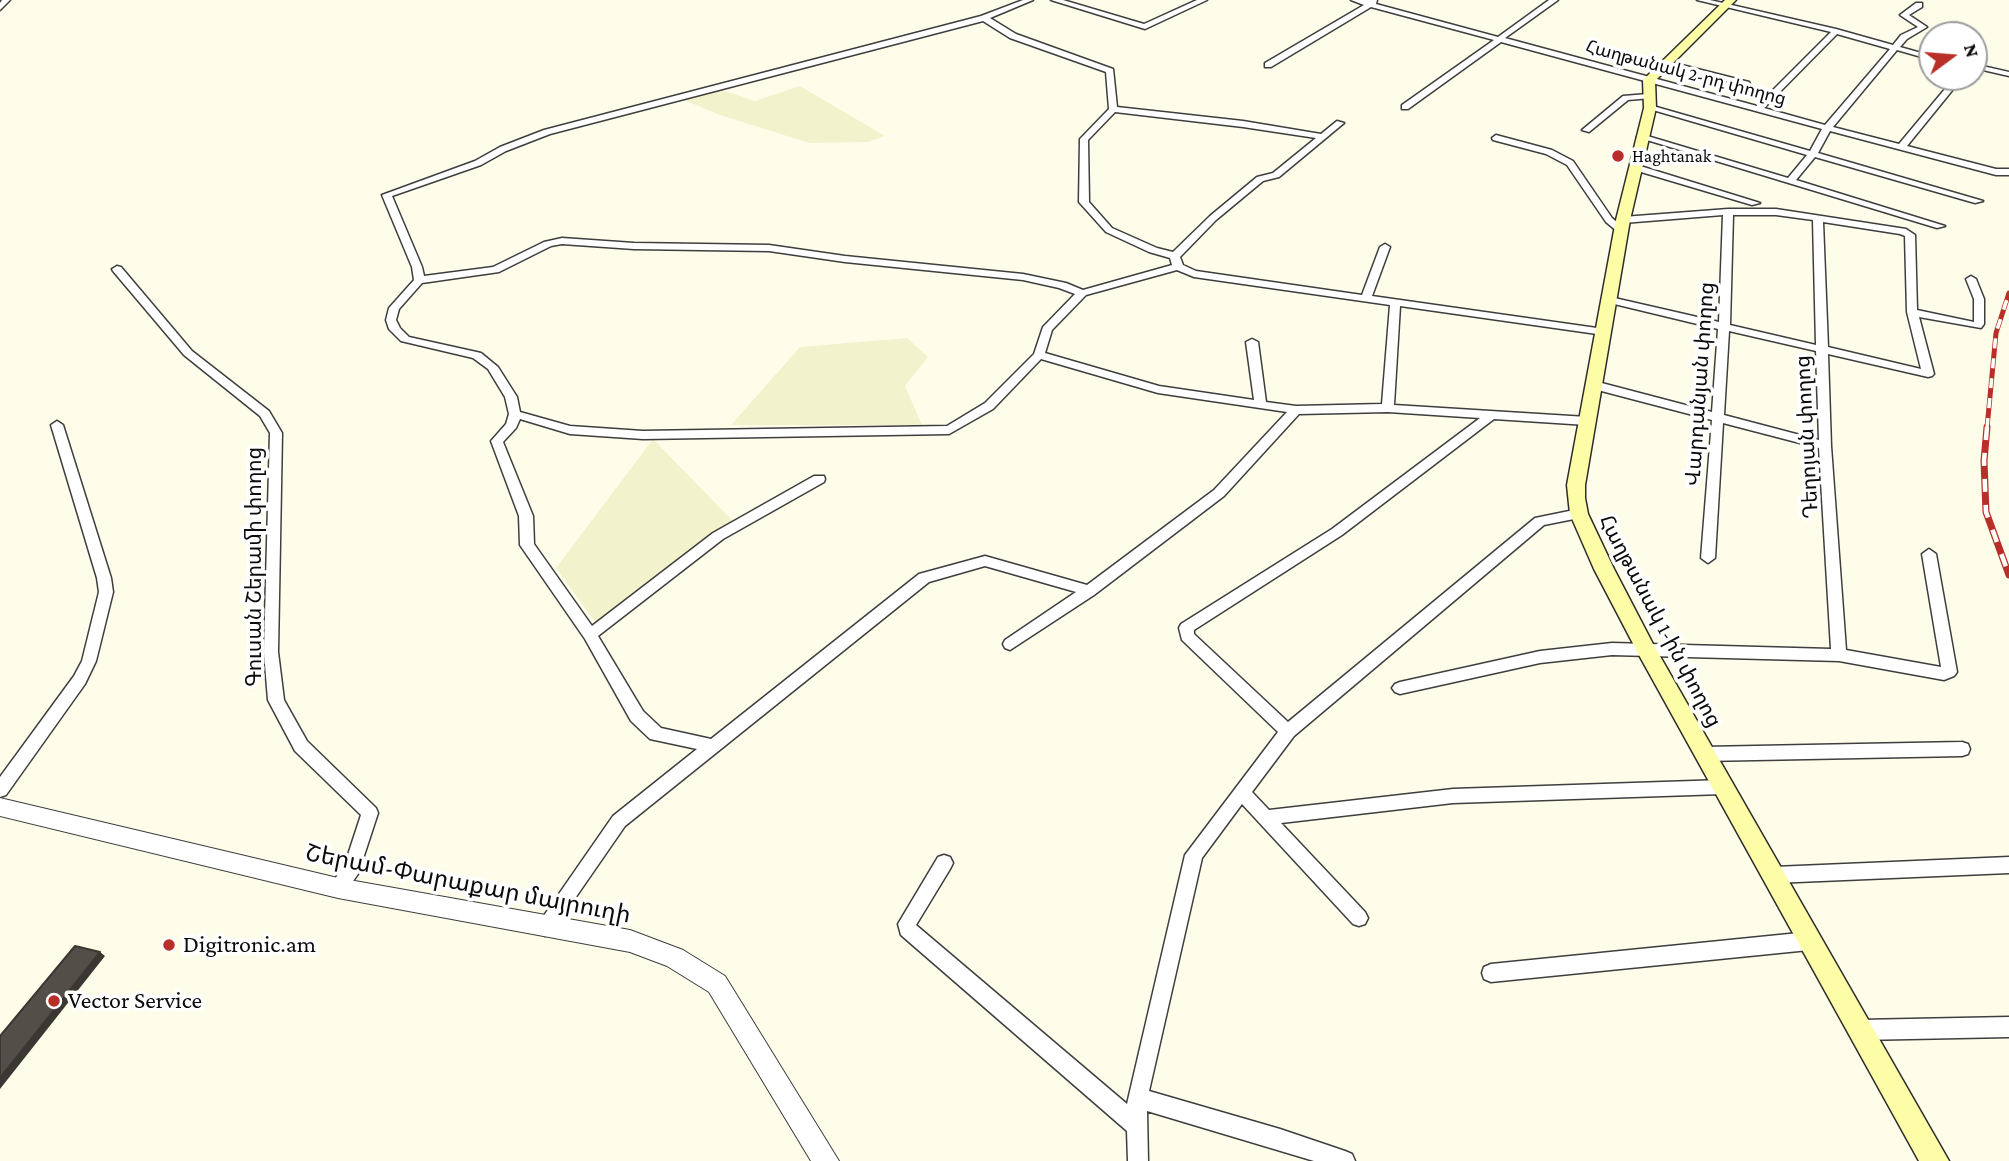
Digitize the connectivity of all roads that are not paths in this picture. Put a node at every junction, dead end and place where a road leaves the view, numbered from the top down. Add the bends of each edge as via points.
1 (6, 0) edge
2 (1029, 0) edge
3 (1055, 0) edge
4 (1203, 0) edge
5 (1355, 0) edge
6 (1554, 0) edge
7 (1700, 0) edge
8 (1375, 2) edge
9 (1728, 3) edge
10 (1919, 5) dead end
11 (0, 8) edge
12 (984, 18) junction
13 (1836, 32) junction
14 (1498, 40) junction
15 (1896, 48) junction
16 (1918, 54) edge
17 (1666, 63) junction
18 (1268, 65) dead end
19 (1988, 69) edge
20 (2009, 74) edge
21 (1746, 85) dead end
22 (1948, 91) edge
23 (1649, 95) junction
24 (1405, 107) dead end
25 (1114, 109) junction
26 (1759, 109) junction
27 (1340, 123) dead end
28 (1827, 128) junction
29 (1586, 130) dead end
30 (1324, 137) junction
31 (1641, 137) junction
32 (1496, 138) dead end
33 (1901, 148) junction
34 (1812, 155) junction
35 (1634, 167) junction
36 (2009, 172) edge
37 (1791, 180) junction
38 (1978, 201) dead end
39 (1755, 203) dead end
40 (1728, 212) junction
41 (1818, 218) junction
42 (1622, 225) junction
43 (1940, 226) dead end
44 (1385, 247) dead end
45 (1177, 261) junction
46 (117, 269) dead end
47 (1971, 279) dead end
48 (419, 280) junction
49 (1082, 293) junction
50 (1366, 299) junction
51 (1610, 300) junction
52 (1395, 303) junction
53 (1912, 312) junction
54 (1724, 327) junction
55 (1604, 331) junction
56 (1252, 342) dead end
57 (1822, 351) junction
58 (1039, 355) junction
59 (1594, 385) junction
60 (1261, 405) junction
61 (1388, 408) junction
62 (1296, 410) junction
63 (515, 414) junction
64 (1490, 416) junction
65 (1717, 419) junction
66 (1587, 421) junction
67 (57, 425) dead end
68 (1825, 446) junction
69 (819, 479) dead end
70 (1579, 514) junction
71 (1929, 554) dead end
72 (1708, 558) dead end
73 (1089, 591) junction
74 (590, 635) junction
75 (1010, 645) dead end
76 (1646, 649) junction
77 (1839, 655) junction
78 (1400, 688) dead end
79 (1288, 731) junction
80 (714, 746) junction
81 (1962, 749) dead end
82 (1704, 754) junction
83 (1723, 787) junction
84 (0, 790) edge
85 (1242, 793) junction
86 (0, 807) edge
87 (1265, 818) junction
88 (944, 863) dead end
89 (2009, 865) edge
90 (1774, 875) junction
91 (338, 888) junction
92 (1359, 918) dead end
93 (545, 928) junction
94 (1809, 941) junction
95 (1491, 973) dead end
96 (2009, 1027) edge
97 (1860, 1030) junction
98 (1137, 1098) junction
99 (1137, 1126) junction
100 (825, 1161) edge
101 (1138, 1161) edge
102 (1345, 1161) edge
103 (1935, 1161) edge

1 - 11 street
2 - 12 street
3 - 4 street via 1144,27
5 - 8 street, Հաղթանակ 2-րդ փողոց
6 - 14 street
7 - 9 street
8 - 14 street, Հաղթանակ 2-րդ փողոց
8 - 18 street
9 - 13 street
9 - 17 main road, Հաղթանակ 1-ին փողոց
10 - 15 street via 1904,15 1923,27 1904,37
12 - 25 street via 1013,36 1110,72
12 - 48 street via 547,132 478,163 387,195
13 - 15 street
13 - 26 street
14 - 23 street, Հաղթանակ 2-րդ փողոց
14 - 24 street
15 - 16 street
15 - 28 street
17 - 21 street
17 - 23 main road, Հաղթանակ 1-ին փողոց
19 - 20 street
22 - 33 street
23 - 26 street, Հաղթանակ 2-րդ փողոց
23 - 29 street via 1626,98
23 - 31 main road, Հաղթանակ 1-ին փողոց
23 - 34 street
25 - 30 street
25 - 45 street via 1084,139 1084,202 1109,230
26 - 28 street, Հաղթանակ 2-րդ փողոց
27 - 30 street
28 - 33 street, Հաղթանակ 2-րդ փողոց
28 - 34 street
30 - 45 street via 1276,175 1260,178 1213,218
31 - 35 main road, Հաղթանակ 1-ին փողոց
31 - 37 street
32 - 42 street via 1549,152 1570,163 1609,220
33 - 36 street, Հաղթանակ 2-րդ փողոց
34 - 37 street
34 - 38 street
35 - 39 street
35 - 42 main road, Հաղթանակ 1-ին փողոց
37 - 43 street
40 - 41 street
40 - 42 street
40 - 54 street, Վարդանյան փողոց
41 - 53 street via 1895,229 1910,236
41 - 57 street, Դեղոյան փողոց
42 - 51 main road, Հաղթանակ 1-ին փողոց
44 - 50 street
45 - 49 street
45 - 50 street via 1194,274
46 - 91 street, Գուսան Շերամի փողոց via 188,352 265,414 276,433 271,652 276,700 301,746 370,813 352,868
47 - 53 street via 1979,299 1976,327
48 - 49 street via 495,270 548,244 576,241 769,248 1023,277
48 - 63 street via 394,308 391,320 395,329 405,339 477,355 492,367 511,397
49 - 58 street via 1047,329
50 - 52 street
51 - 54 street
51 - 55 main road, Հաղթանակ 1-ին փողոց
52 - 55 street
52 - 61 street
53 - 57 street via 1928,374
54 - 57 street
54 - 65 street, Վարդանյան փողոց
55 - 59 main road, Հաղթանակ 1-ին փողոց
56 - 60 street
57 - 68 street, Դեղոյան փողոց
58 - 60 street via 1133,383
58 - 63 street via 989,406 949,430 643,435 570,430
59 - 65 street
59 - 66 main road, Հաղթանակ 1-ին փողոց
60 - 62 street
61 - 62 street
61 - 64 street
62 - 73 street via 1219,494
63 - 74 street via 512,425 497,441 526,516 527,545
64 - 66 street
64 - 79 street via 1337,532 1186,628 1187,636
65 - 68 street
65 - 72 street, Վարդանյան փողոց
66 - 70 main road, Հաղթանակ 1-ին փողոց via 1576,485
67 - 84 street via 106,592 80,680
68 - 77 street, Դեղոյան փողոց
69 - 74 street via 718,536
70 - 76 main road, Հաղթանակ 1-ին փողոց
70 - 79 street via 1540,521
71 - 77 street via 1949,672 1936,674
73 - 75 street
73 - 80 street via 985,561 924,578
74 - 80 street via 637,716 656,734
76 - 77 street
76 - 78 street via 1540,657
76 - 82 main road, Հաղթանակ 1-ին փողոց
79 - 85 street
80 - 93 street via 619,821
81 - 82 street
82 - 83 main road, Հաղթանակ 1-ին փողոց
83 - 87 street via 1453,796
83 - 90 main road, Հաղթանակ 1-ին փողոց
85 - 87 street
85 - 98 street via 1194,855
86 - 91 street, Շերամ-Փարաքար մայրուղի
87 - 92 street
88 - 99 street via 907,929
89 - 90 street
90 - 94 main road, Հաղթանակ 1-ին փողոց
91 - 93 street, Շերամ-Փարաքար մայրուղի
93 - 100 street, Շերամ-Փարաքար մայրուղի via 630,941 676,958 717,985
94 - 95 street
94 - 97 main road, Հաղթանակ 1-ին փողոց
96 - 97 street
97 - 103 main road, Հաղթանակ 1-ին փողոց
98 - 99 street
98 - 102 street
99 - 101 street

